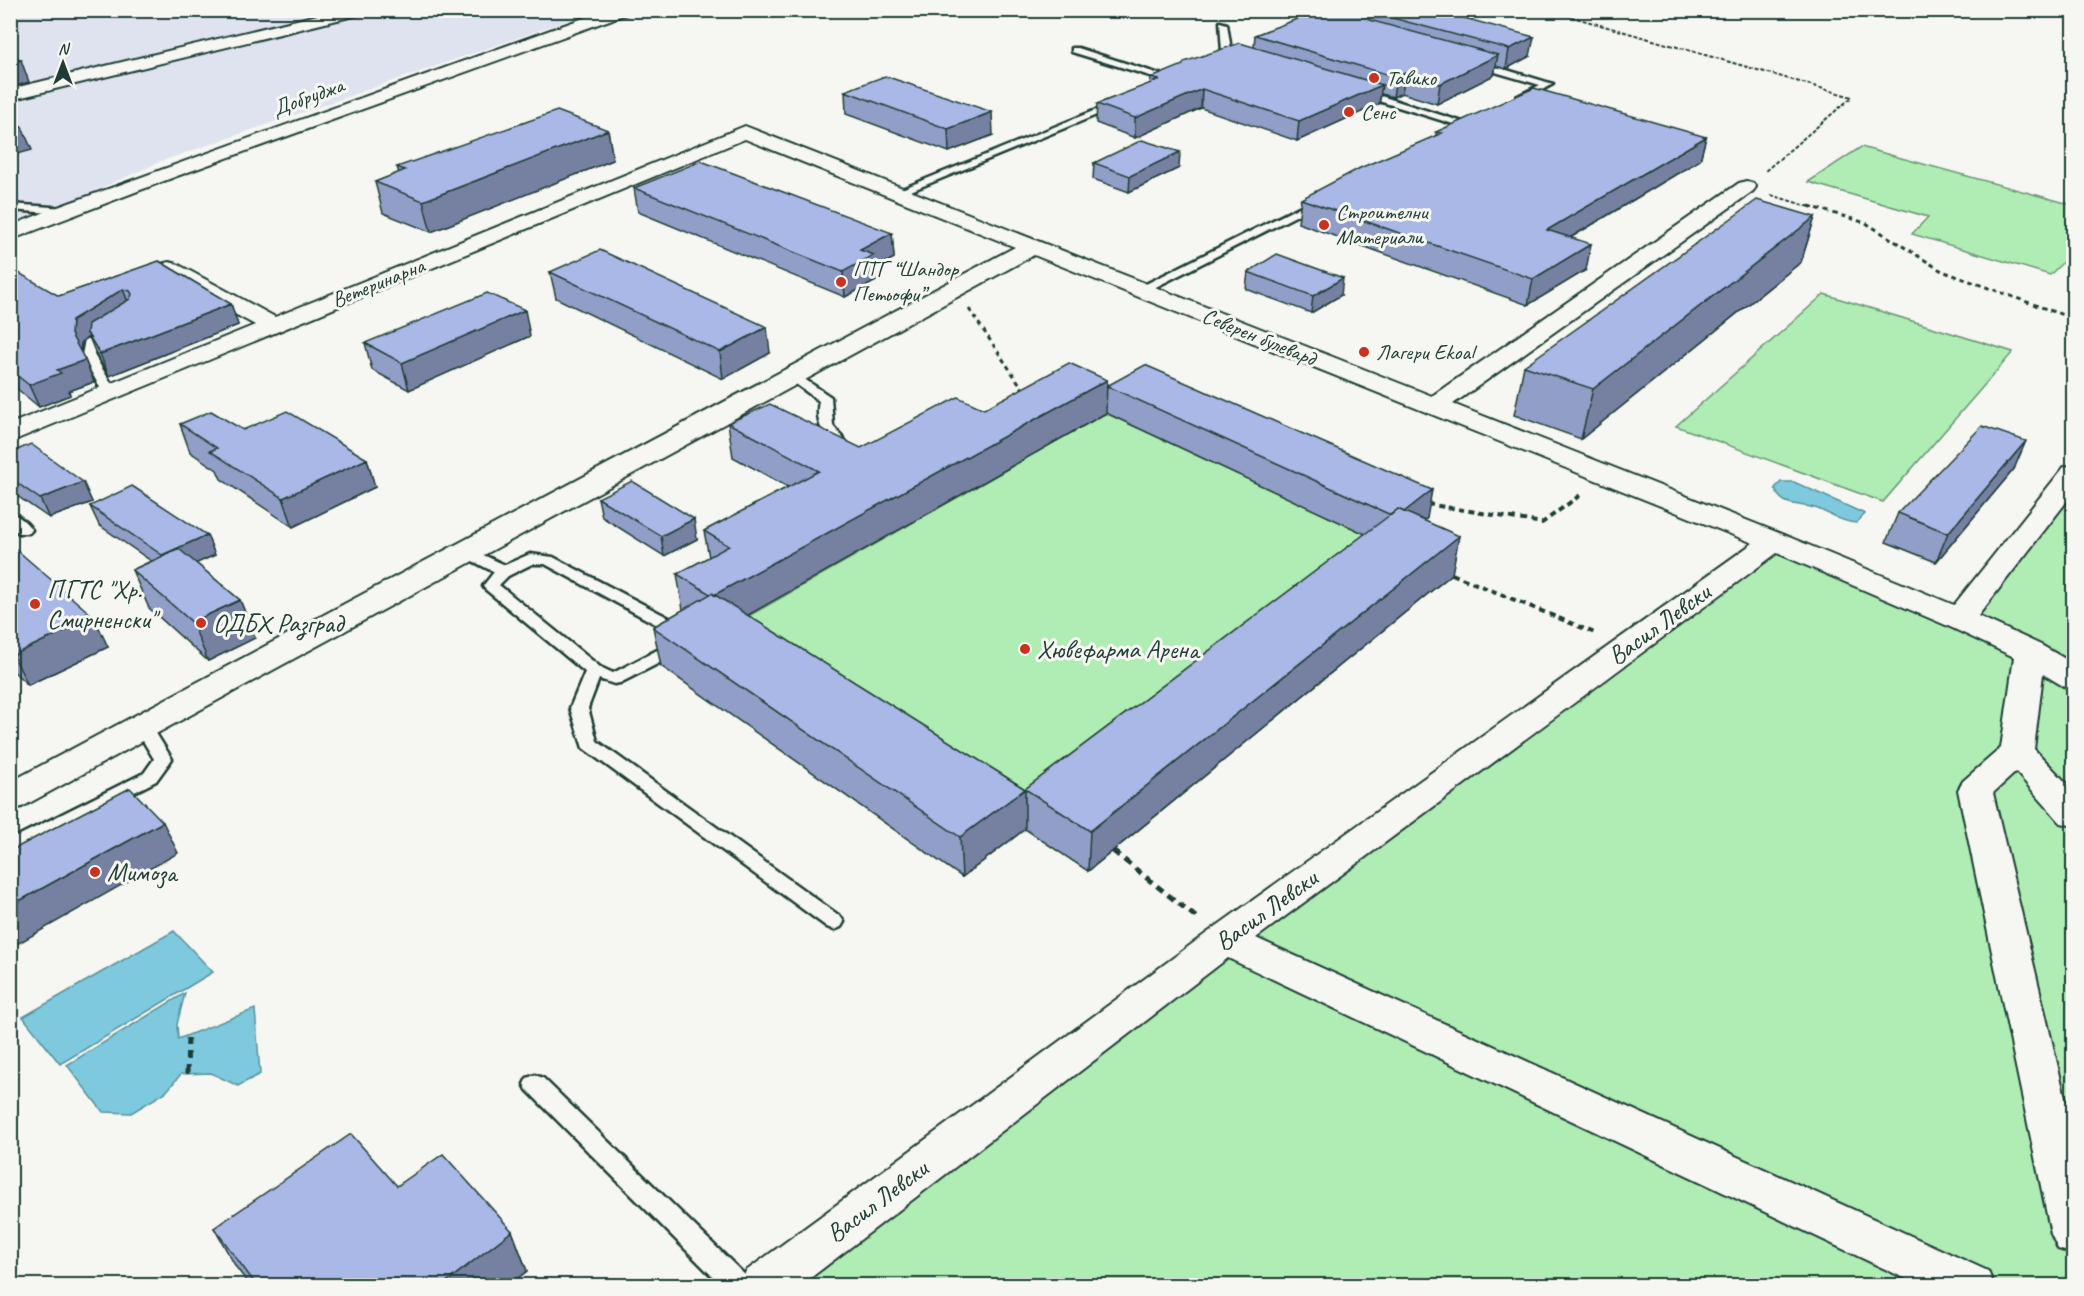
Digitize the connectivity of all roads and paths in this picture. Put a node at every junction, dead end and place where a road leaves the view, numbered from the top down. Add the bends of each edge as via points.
1 (360, 10) edge
2 (623, 10) edge
3 (1548, 10) edge
4 (1223, 24) dead end
5 (1075, 50) dead end
6 (1250, 59) edge
7 (1459, 59) edge
8 (1155, 90) edge
9 (1353, 90) edge
10 (10, 95) edge
11 (1122, 103) edge
12 (1507, 104) edge
13 (1456, 130) edge
14 (745, 132) joint
15 (1746, 187) junction
16 (897, 193) junction
17 (1330, 194) edge
18 (10, 207) edge
19 (65, 211) junction
20 (10, 234) edge
21 (1032, 247) junction
22 (167, 268) edge
23 (955, 289) junction
24 (1140, 290) junction
25 (2073, 319) edge
26 (124, 321) edge
27 (274, 326) junction
28 (794, 376) junction
29 (110, 393) junction
30 (1026, 394) edge
31 (1433, 406) junction
32 (15, 428) edge
33 (842, 445) edge
34 (2073, 472) edge
35 (1607, 475) junction
36 (1426, 504) edge
37 (10, 516) edge
38 (24, 530) dead end
39 (1774, 541) junction
40 (466, 552) junction
41 (505, 571) junction
42 (1452, 574) edge
43 (1959, 619) junction
44 (1629, 646) junction
45 (2030, 652) junction
46 (594, 672) junction
47 (2071, 674) edge
48 (143, 726) junction
49 (2017, 752) junction
50 (10, 798) edge
51 (2073, 814) edge
52 (10, 849) edge
53 (1113, 851) dead end
54 (834, 922) dead end
55 (1225, 940) junction
56 (188, 1035) dead end
57 (187, 1074) dead end
58 (535, 1084) dead end
59 (2073, 1234) edge
60 (739, 1286) edge
61 (763, 1286) edge
62 (1971, 1286) edge

1 - 10 street
2 - 19 street, Добруджа
3 - 15 path via 1852,97
4 - 6 lane via 1227,52
5 - 8 lane via 1176,81
7 - 12 lane via 1548,84
9 - 13 lane via 1472,122
11 - 16 lane
14 - 16 street, Северен булевард
14 - 27 street, Ветеринарна
15 - 25 path via 1866,223 1942,271
15 - 31 street
16 - 21 street, Северен булевард
17 - 24 lane
18 - 19 lane
19 - 20 street, Добруджа
21 - 23 street
21 - 24 street, Северен булевард
22 - 27 street
23 - 28 street
23 - 30 path
24 - 31 street, Северен булевард
26 - 29 lane via 89,342 88,355
27 - 29 street, Ветеринарна
28 - 33 lane via 826,400 825,429
28 - 40 street
29 - 32 street, Ветеринарна
31 - 35 street, Северен булевард
34 - 43 street
35 - 36 path via 1542,523
35 - 39 street, Северен булевард
37 - 38 lane
39 - 43 street, Северен булевард
39 - 44 street, Васил Левски
40 - 41 lane
40 - 48 street
41 - 46 lane via 491,586
41 - 46 lane via 530,559 548,560 667,624 674,637 673,649 614,679
42 - 44 path
43 - 45 street, Северен булевард
44 - 55 street, Васил Левски
45 - 47 street, Северен булевард
45 - 49 street
46 - 54 lane via 579,708 590,744
48 - 50 street
48 - 52 lane via 163,759 150,777
49 - 51 street
49 - 59 street via 1975,790
53 - 55 path
55 - 61 street, Васил Левски
55 - 62 street
56 - 57 path
58 - 60 lane

